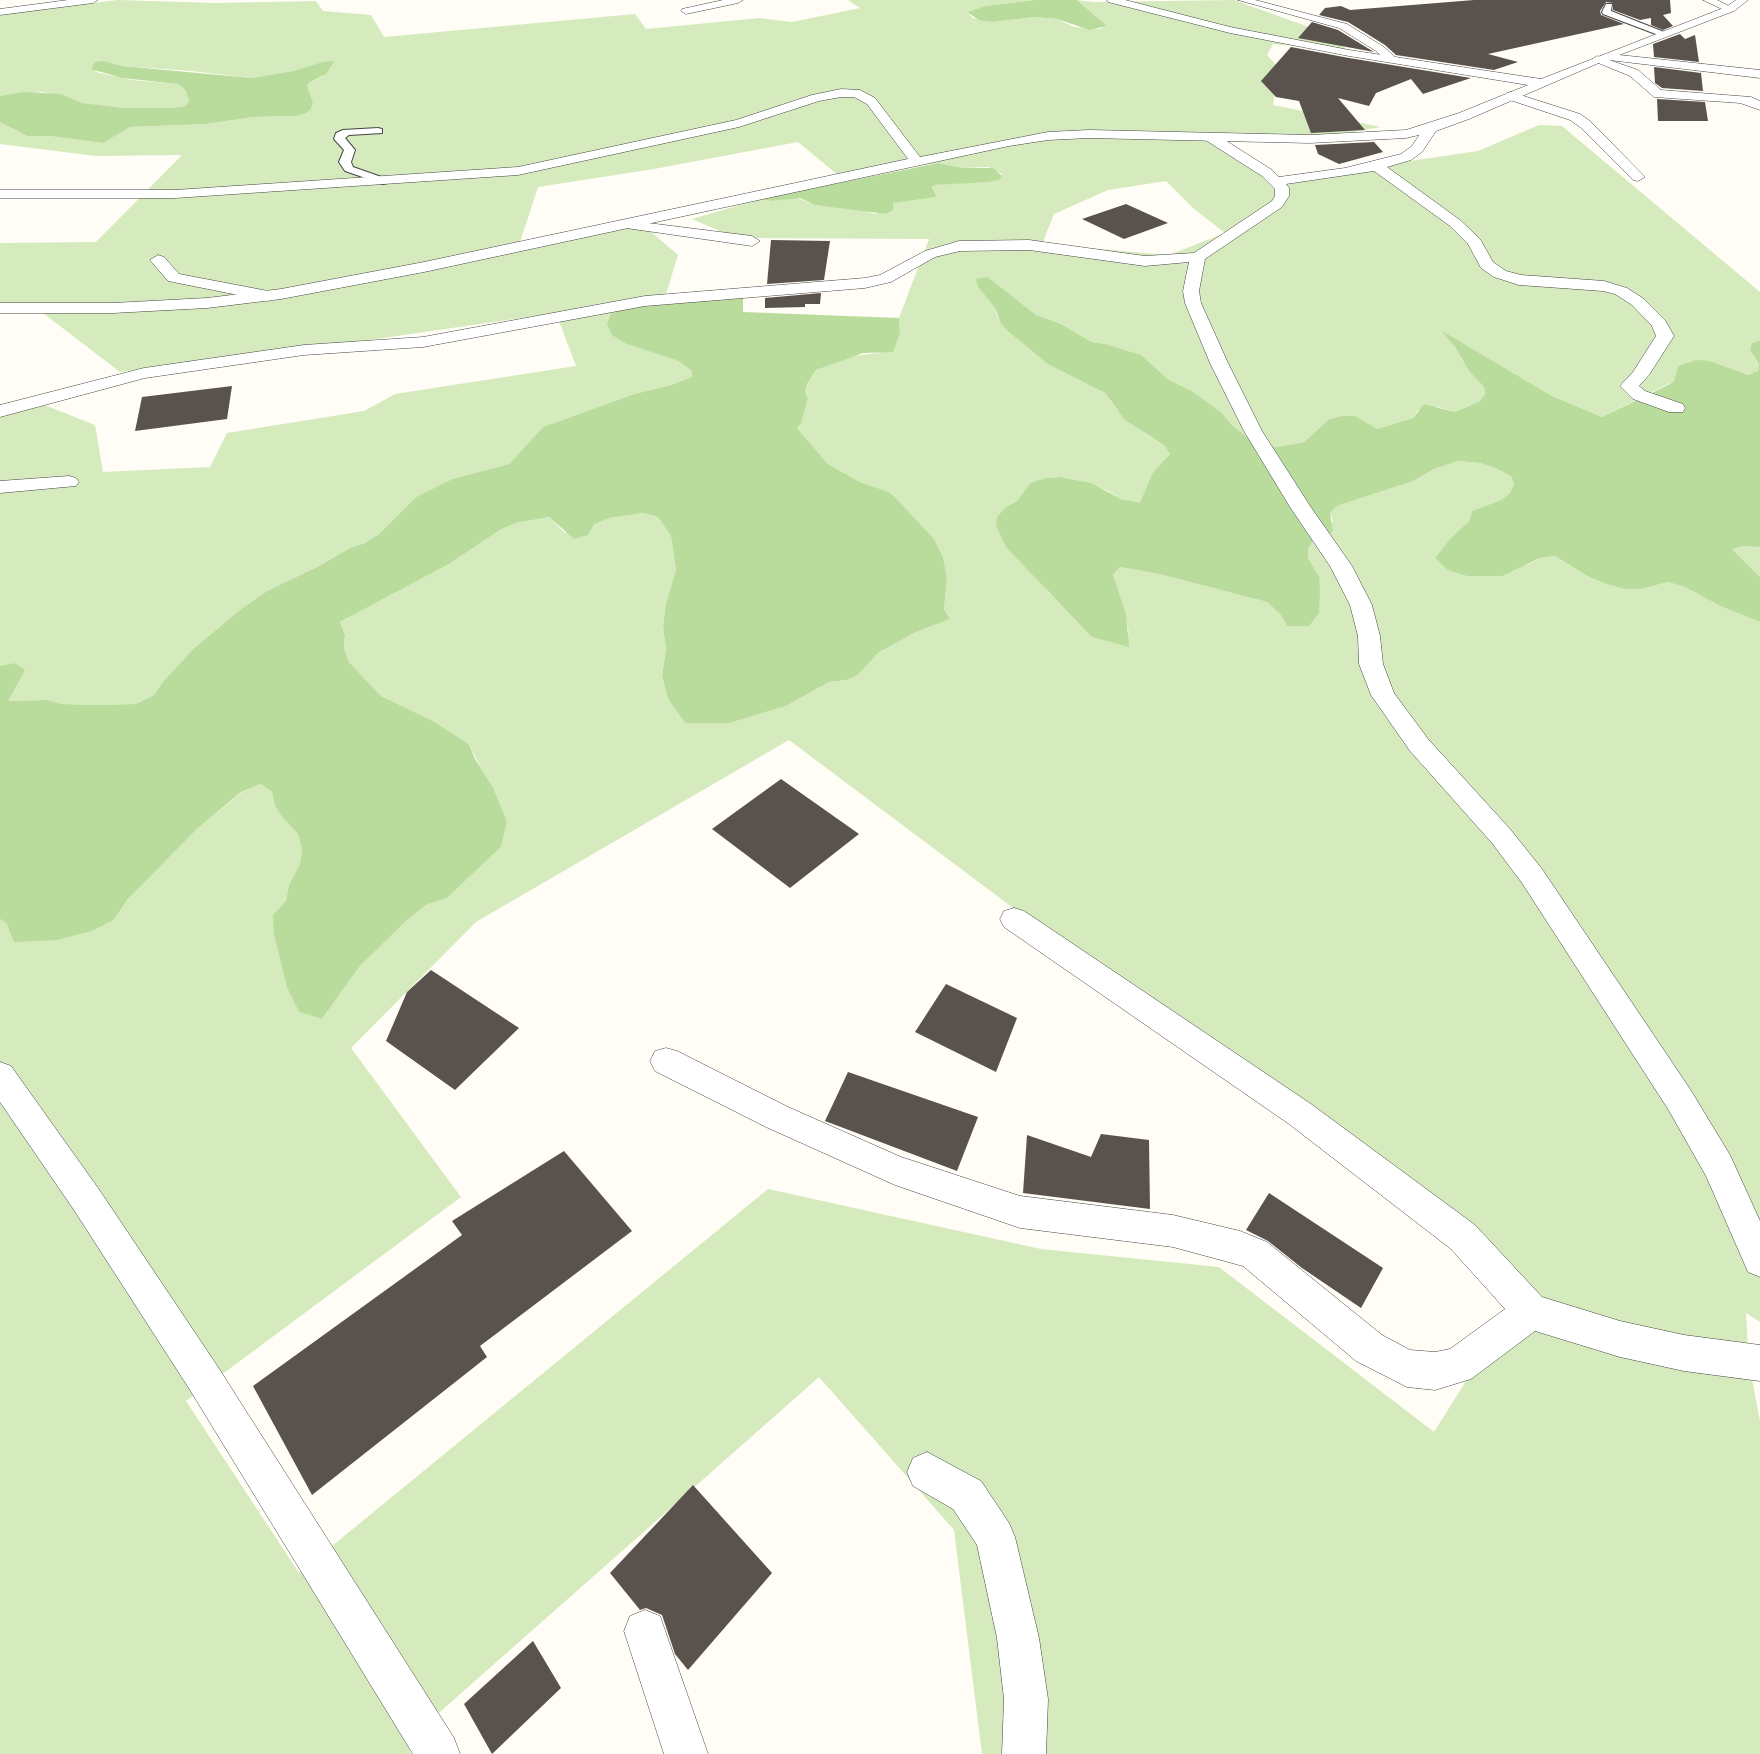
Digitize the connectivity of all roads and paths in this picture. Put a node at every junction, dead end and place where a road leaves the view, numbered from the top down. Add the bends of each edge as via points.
1 (93, 0) edge
2 (738, 0) edge
3 (1112, 0) edge
4 (1243, 0) edge
5 (1708, 0) edge
6 (1743, 0) edge
7 (83, 1) edge
8 (1609, 6) dead end
9 (1730, 9) junction
10 (686, 11) dead end
11 (0, 12) edge
12 (1664, 34) junction
13 (1390, 58) junction
14 (1602, 58) junction
15 (1760, 74) edge
16 (1542, 83) junction
17 (1511, 96) junction
18 (1760, 106) edge
19 (1431, 128) junction
20 (378, 131) dead end
21 (1212, 138) junction
22 (917, 162) junction
23 (1377, 166) junction
24 (1638, 177) dead end
25 (383, 181) junction
26 (1277, 181) junction
27 (0, 194) edge
28 (624, 224) junction
29 (752, 241) dead end
30 (1198, 257) junction
31 (158, 260) dead end
32 (268, 296) junction
33 (0, 308) edge
34 (1676, 408) dead end
35 (0, 411) edge
36 (69, 482) dead end
37 (0, 487) edge
38 (1014, 919) dead end
39 (666, 1061) dead end
40 (0, 1076) edge
41 (1760, 1260) edge
42 (1531, 1312) junction
43 (1760, 1363) edge
44 (927, 1472) dead end
45 (645, 1631) dead end
46 (438, 1754) edge
47 (686, 1754) edge
48 (1024, 1754) edge

1 - 7 street
2 - 10 street
3 - 13 street via 1230,30
4 - 13 street via 1343,26
5 - 9 street
6 - 9 street
7 - 11 street
8 - 12 lane via 1606,12
9 - 12 street
12 - 14 street
13 - 16 street
14 - 15 street
14 - 16 street
14 - 18 street via 1627,70 1658,94 1740,99
16 - 17 street
17 - 19 street
17 - 24 street via 1575,116
19 - 21 street via 1376,136
19 - 23 street via 1417,149 1406,157
20 - 25 lane via 347,132 339,139 350,150 347,166
21 - 22 street via 1048,136
21 - 26 street
22 - 25 street via 871,101 856,93 841,93 739,123 533,168
22 - 28 street
23 - 26 street
23 - 34 street via 1455,223 1475,242 1487,265 1500,274 1519,280 1604,286 1621,291 1638,302 1659,324 1665,336 1629,386 1639,395
25 - 27 street via 175,194
26 - 30 street via 1282,188 1277,204
28 - 29 street
28 - 32 street
30 - 35 street via 1145,261 1029,245 959,246 930,254 884,279 864,283 652,300 423,342 304,350 154,372
30 - 41 street via 1191,290 1193,304 1254,431 1300,507 1341,566 1361,604 1369,636 1371,664 1383,695 1418,745 1502,836 1532,876 1679,1099 1718,1166
31 - 32 street via 174,278
32 - 33 street via 113,308
36 - 37 street
38 - 42 street via 1300,1114 1463,1237
39 - 42 street via 777,1117 895,1170 1020,1212 1173,1231 1247,1251 1270,1266 1369,1348 1407,1368 1436,1371 1458,1366
40 - 46 street via 86,1199 203,1377
42 - 43 street via 1620,1339 1684,1353
44 - 48 street via 966,1495 996,1537 1018,1638 1026,1699
45 - 47 street

